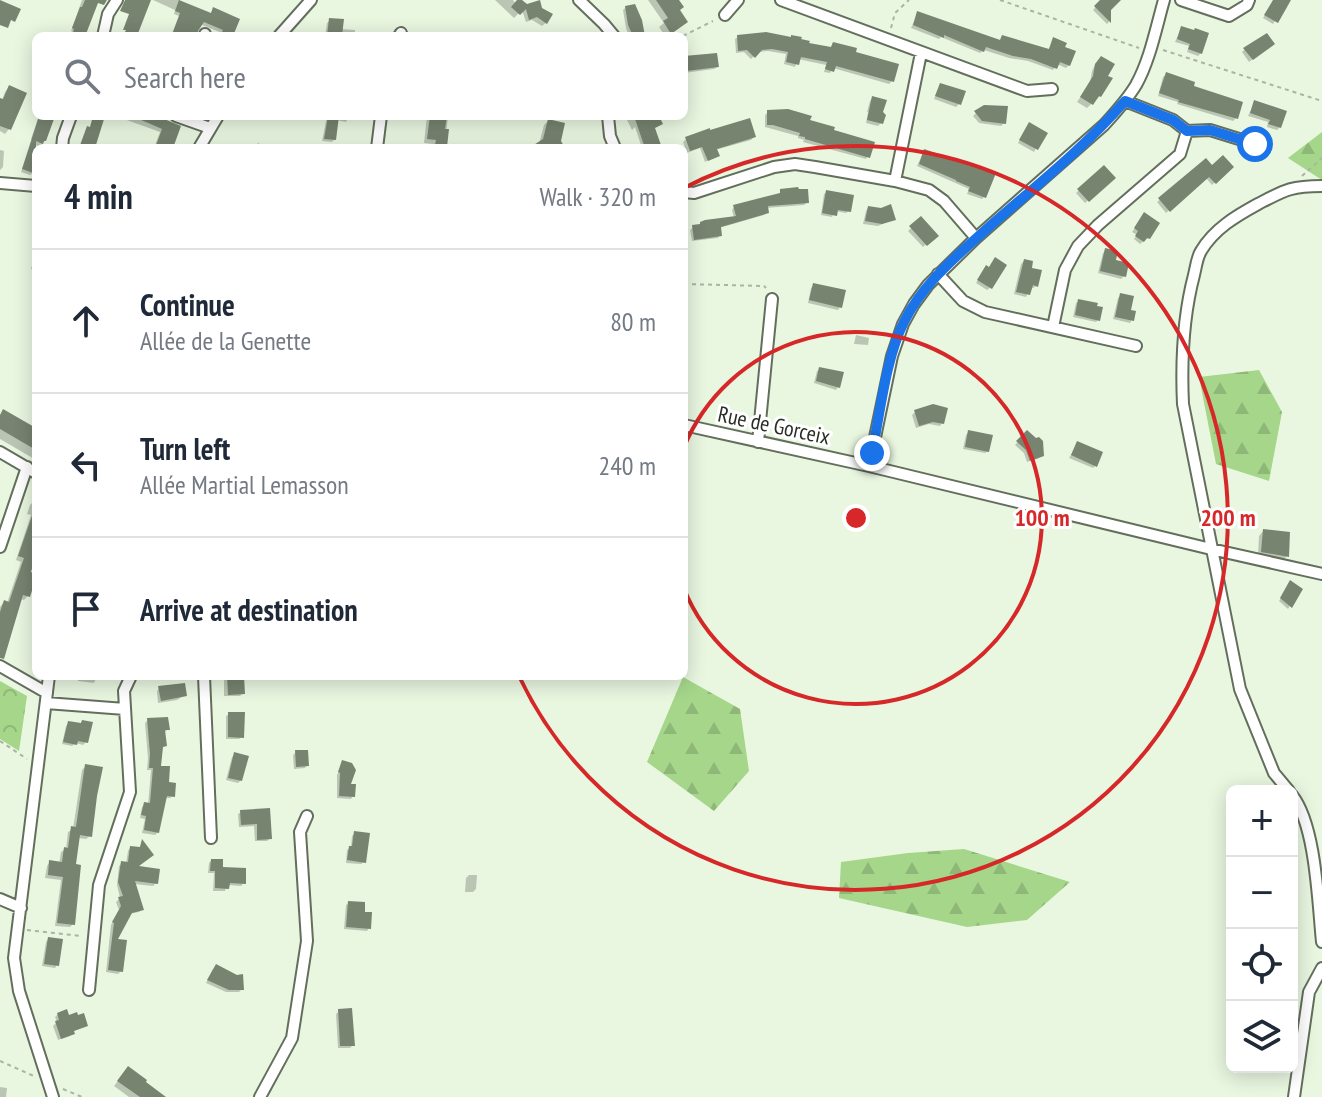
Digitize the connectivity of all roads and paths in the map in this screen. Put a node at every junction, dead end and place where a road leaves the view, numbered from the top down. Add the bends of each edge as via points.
1 (117, 0) edge
2 (311, 0) edge
3 (579, 0) edge
4 (738, 0) edge
5 (781, 0) edge
6 (909, 0) edge
7 (1000, 0) edge
8 (1164, 0) edge
9 (1181, 0) edge
10 (1249, 0) edge
11 (725, 15) joint
12 (104, 32) edge
13 (283, 32) edge
14 (611, 32) edge
15 (688, 34) edge
16 (887, 40) junction
17 (1150, 48) junction
18 (921, 53) junction
19 (1052, 89) dead end
20 (1125, 101) junction
21 (1322, 101) edge
22 (70, 120) edge
23 (187, 120) edge
24 (215, 120) edge
25 (380, 120) edge
26 (608, 120) edge
27 (210, 128) junction
28 (1187, 131) junction
29 (62, 144) edge
30 (201, 144) edge
31 (378, 144) edge
32 (613, 144) edge
33 (1255, 144) dead end
34 (1322, 158) edge
35 (895, 181) junction
36 (0, 183) edge
37 (32, 186) edge
38 (1322, 186) edge
39 (1286, 189) junction
40 (688, 192) edge
41 (976, 238) junction
42 (938, 274) junction
43 (688, 284) edge
44 (772, 299) joint
45 (1053, 327) junction
46 (1136, 346) dead end
47 (688, 426) edge
48 (758, 442) junction
49 (0, 452) edge
50 (869, 466) junction
51 (31, 470) edge
52 (0, 547) edge
53 (1211, 549) junction
54 (1321, 572) edge
55 (0, 666) edge
56 (48, 680) edge
57 (129, 680) edge
58 (204, 680) edge
59 (46, 698) junction
60 (125, 709) junction
61 (0, 741) edge
62 (38, 766) junction
63 (1284, 785) edge
64 (1298, 803) edge
65 (307, 816) dead end
66 (211, 838) dead end
67 (1318, 868) edge
68 (0, 899) edge
69 (21, 908) junction
70 (18, 929) junction
71 (94, 938) junction
72 (1322, 942) edge
73 (1322, 968) edge
74 (89, 990) dead end
75 (53, 1097) edge
76 (260, 1097) edge
77 (1294, 1097) edge

1 - 12 street
2 - 13 street
3 - 14 street
4 - 11 street
5 - 16 street
6 - 16 path via 895,13
7 - 17 path
8 - 17 street
9 - 10 street via 1229,16
11 - 15 path
16 - 18 street
17 - 20 street
17 - 21 path
18 - 19 street via 1027,91
18 - 35 street
20 - 28 street
20 - 41 street
22 - 29 street
23 - 27 street
24 - 27 street
25 - 31 street
26 - 32 street
27 - 30 street
28 - 33 street via 1210,130
28 - 45 street via 1180,154 1078,246 1065,270
34 - 39 path
35 - 40 street via 795,164
35 - 41 street via 929,190
36 - 37 street
38 - 39 street
39 - 53 street via 1220,228 1200,252 1188,298 1183,404
41 - 42 street
42 - 45 street via 963,301 985,312
42 - 50 street via 903,324
43 - 44 path via 764,286
44 - 48 street
45 - 46 street
47 - 48 street, Rue de Gorceix
48 - 50 street, Rue de Gorceix
49 - 51 street
50 - 53 street, Rue de Gorceix
51 - 52 street
53 - 54 street, Rue de Gorceix
53 - 63 street via 1240,689
55 - 59 street
56 - 59 street
57 - 60 street
58 - 66 street
59 - 60 street
59 - 62 street
60 - 71 street via 130,792 99,885
61 - 62 path
62 - 69 street
64 - 67 street
65 - 76 street via 300,832 307,941 292,1038
67 - 72 street
68 - 69 street
69 - 70 street
70 - 71 path
70 - 75 street via 14,958 19,991
71 - 74 street
73 - 77 street via 1309,992

